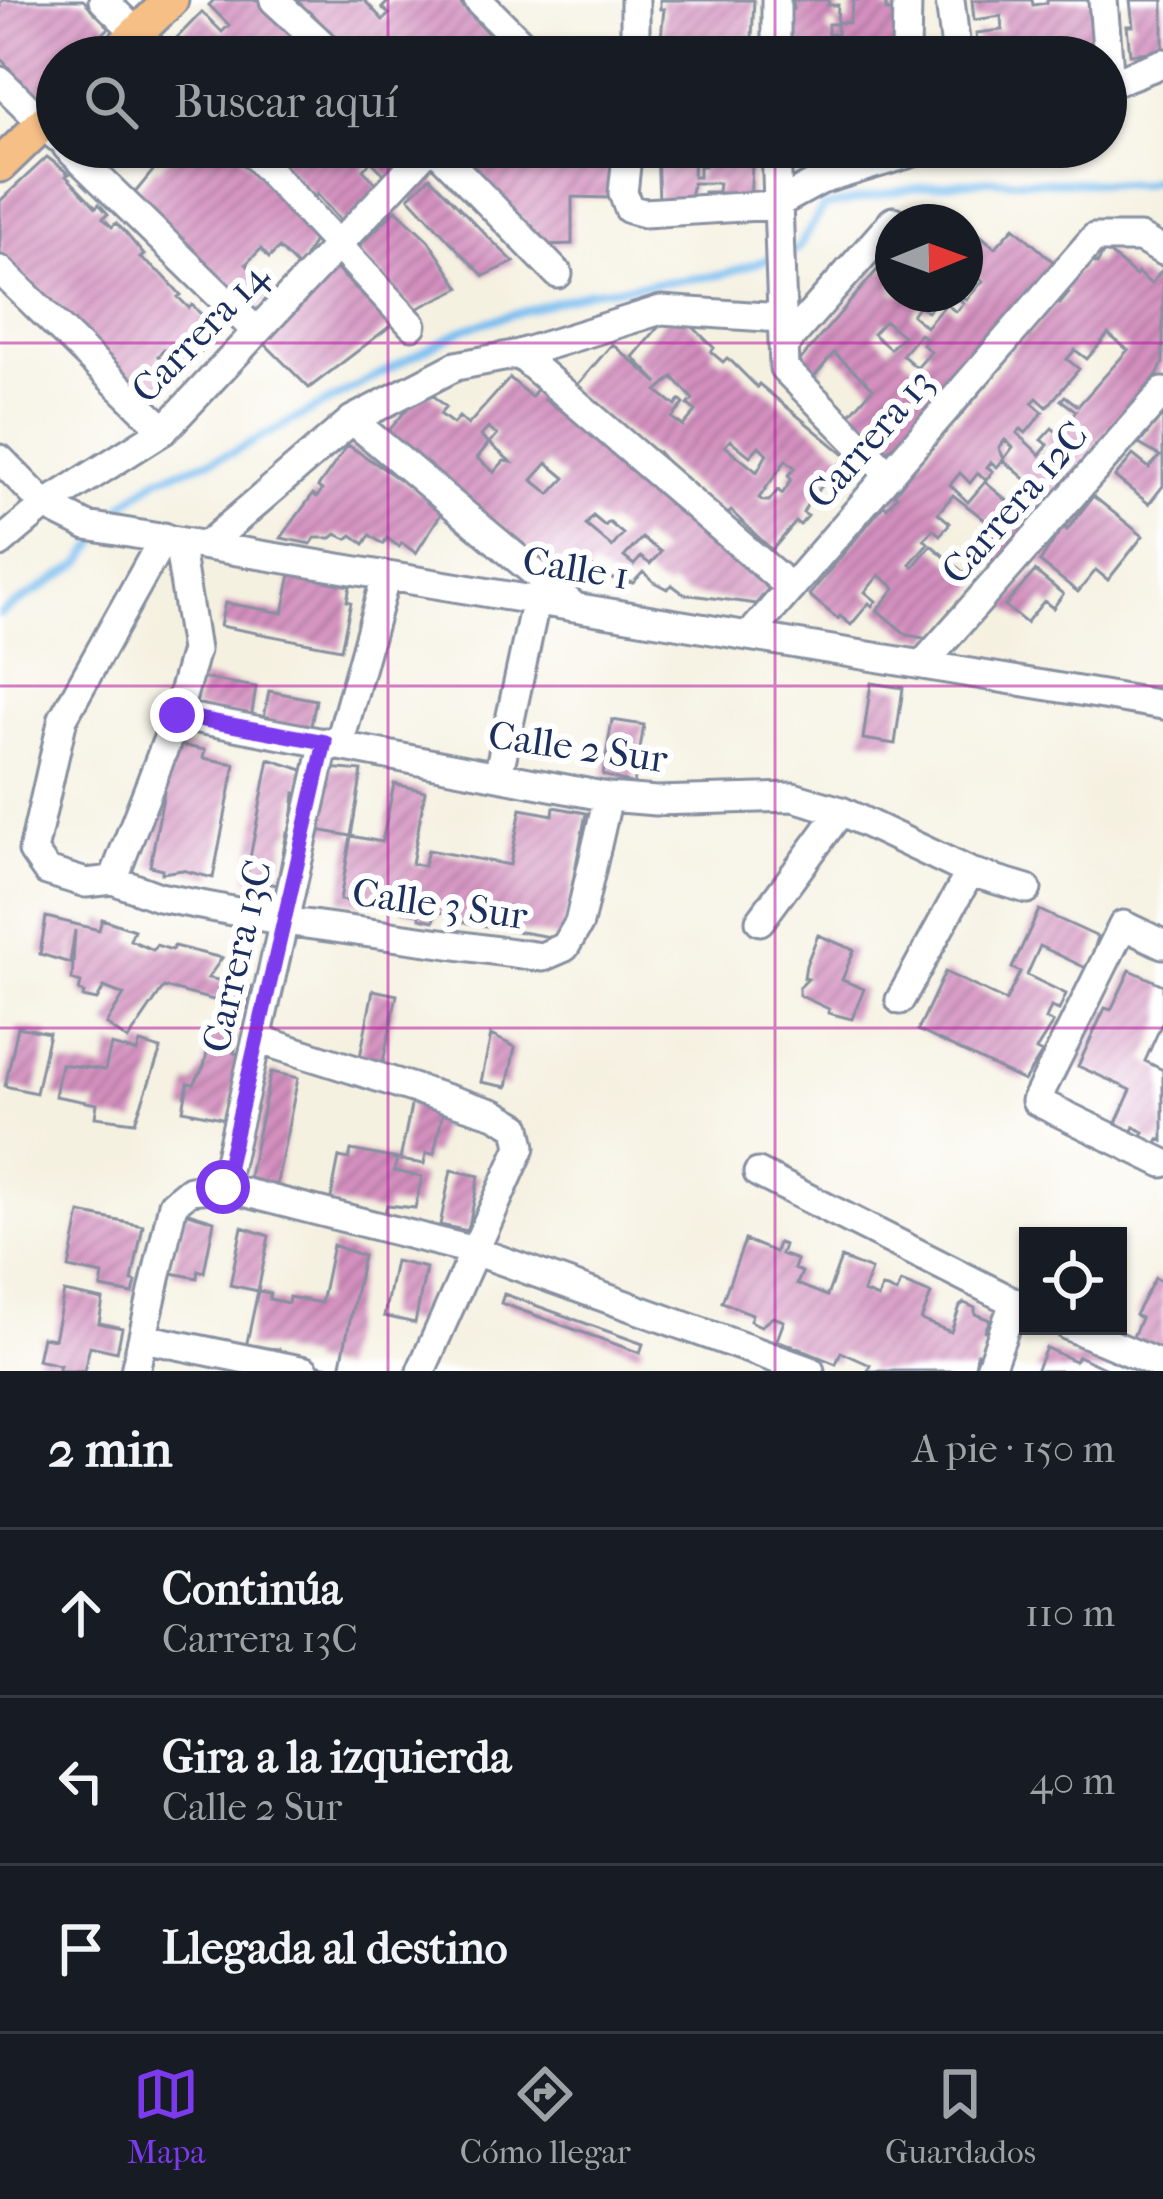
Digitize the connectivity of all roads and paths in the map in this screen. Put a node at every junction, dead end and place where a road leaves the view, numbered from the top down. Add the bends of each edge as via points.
1 (103, 0) edge
2 (171, 0) edge
3 (274, 0) edge
4 (478, 0) edge
5 (635, 0) edge
6 (776, 0) edge
7 (907, 0) edge
8 (950, 0) edge
9 (1103, 0) edge
10 (140, 36) edge
11 (153, 36) edge
12 (313, 36) edge
13 (514, 36) edge
14 (635, 36) edge
15 (776, 36) edge
16 (906, 36) edge
17 (954, 36) edge
18 (1105, 36) edge
19 (1163, 63) edge
20 (1127, 77) edge
21 (0, 81) edge
22 (36, 112) edge
23 (36, 142) edge
24 (0, 165) edge
25 (94, 168) edge
26 (267, 168) edge
27 (411, 168) edge
28 (453, 168) edge
29 (626, 168) edge
30 (776, 168) edge
31 (857, 168) edge
32 (776, 212) junction
33 (875, 238) edge
34 (338, 242) junction
35 (1163, 251) edge
36 (0, 270) edge
37 (558, 274) dead end
38 (412, 325) dead end
39 (256, 332) junction
40 (782, 334) junction
41 (519, 354) junction
42 (1163, 392) edge
43 (352, 420) junction
44 (164, 430) junction
45 (0, 459) edge
46 (889, 475) junction
47 (45, 506) junction
48 (171, 539) junction
49 (0, 543) edge
50 (207, 545) junction
51 (386, 576) junction
52 (791, 588) junction
53 (536, 599) junction
54 (574, 606) junction
55 (750, 635) junction
56 (923, 664) junction
57 (1163, 705) edge
58 (177, 715) junction
59 (332, 743) junction
60 (498, 776) junction
61 (608, 797) junction
62 (841, 811) junction
63 (970, 872) junction
64 (113, 880) junction
65 (1027, 889) dead end
66 (284, 921) junction
67 (760, 921) dead end
68 (1163, 944) edge
69 (900, 1000) dead end
70 (256, 1040) junction
71 (1163, 1163) edge
72 (758, 1173) dead end
73 (223, 1187) junction
74 (475, 1251) junction
75 (1019, 1305) edge
76 (1019, 1310) edge
77 (1090, 1335) edge
78 (143, 1338) junction
79 (1163, 1366) edge
80 (135, 1371) edge
81 (305, 1371) edge
82 (421, 1371) edge
83 (810, 1371) edge
84 (989, 1371) edge

1 - 10 street
2 - 11 main road
3 - 12 street
4 - 13 street
5 - 14 street
6 - 15 street
7 - 16 street
8 - 17 street
9 - 18 street
19 - 20 street
21 - 22 street
23 - 24 main road
25 - 39 street
26 - 34 street
27 - 34 street, Carrera 14
28 - 37 street
29 - 32 street via 623,194 629,208 644,213
30 - 32 street
31 - 32 street via 821,180
32 - 40 street
33 - 40 street
34 - 38 street
34 - 39 street, Carrera 14
35 - 46 street, Carrera 13 via 1140,238 1094,238
36 - 44 street
39 - 44 street, Carrera 14
40 - 41 street via 661,310
40 - 46 street
41 - 43 street via 455,366
41 - 52 street
42 - 56 street, Carrera 12C
43 - 50 street
43 - 54 street
44 - 47 street, Carrera 14
45 - 47 street, Calle 1
46 - 52 street, Carrera 13
47 - 48 street, Calle 1 via 87,526
47 - 49 street, Carrera 14
48 - 50 street, Calle 1
48 - 58 street via 195,650
48 - 64 street, Calle 3 Sur via 63,718 33,851 47,871 86,883
50 - 51 street, Calle 1
51 - 53 street, Calle 1
51 - 59 street, Carrera 13C
52 - 55 street, Carrera 13
53 - 54 street, Calle 1
53 - 60 street
54 - 55 street, Calle 1
55 - 56 street, Calle 1
56 - 57 street, Calle 1
58 - 59 street, Calle 2 Sur
58 - 64 street
59 - 60 street, Calle 2 Sur
59 - 66 street, Carrera 13C
60 - 61 street, Calle 2 Sur
61 - 62 street, Calle 2 Sur via 793,796
61 - 66 street, Calle 3 Sur via 579,923 565,947 542,957
62 - 63 street, Calle 2 Sur
62 - 67 street
63 - 65 street, Calle 2 Sur
63 - 69 street
64 - 66 street, Calle 3 Sur
66 - 70 street, Carrera 13C
68 - 71 street via 1123,925 1036,1101
70 - 73 street, Carrera 13C
70 - 74 street via 517,1126 521,1147
72 - 75 street
73 - 74 street
73 - 78 street via 190,1190 173,1204
74 - 82 street
74 - 83 street
76 - 84 street
77 - 79 street
78 - 80 street
78 - 81 street

